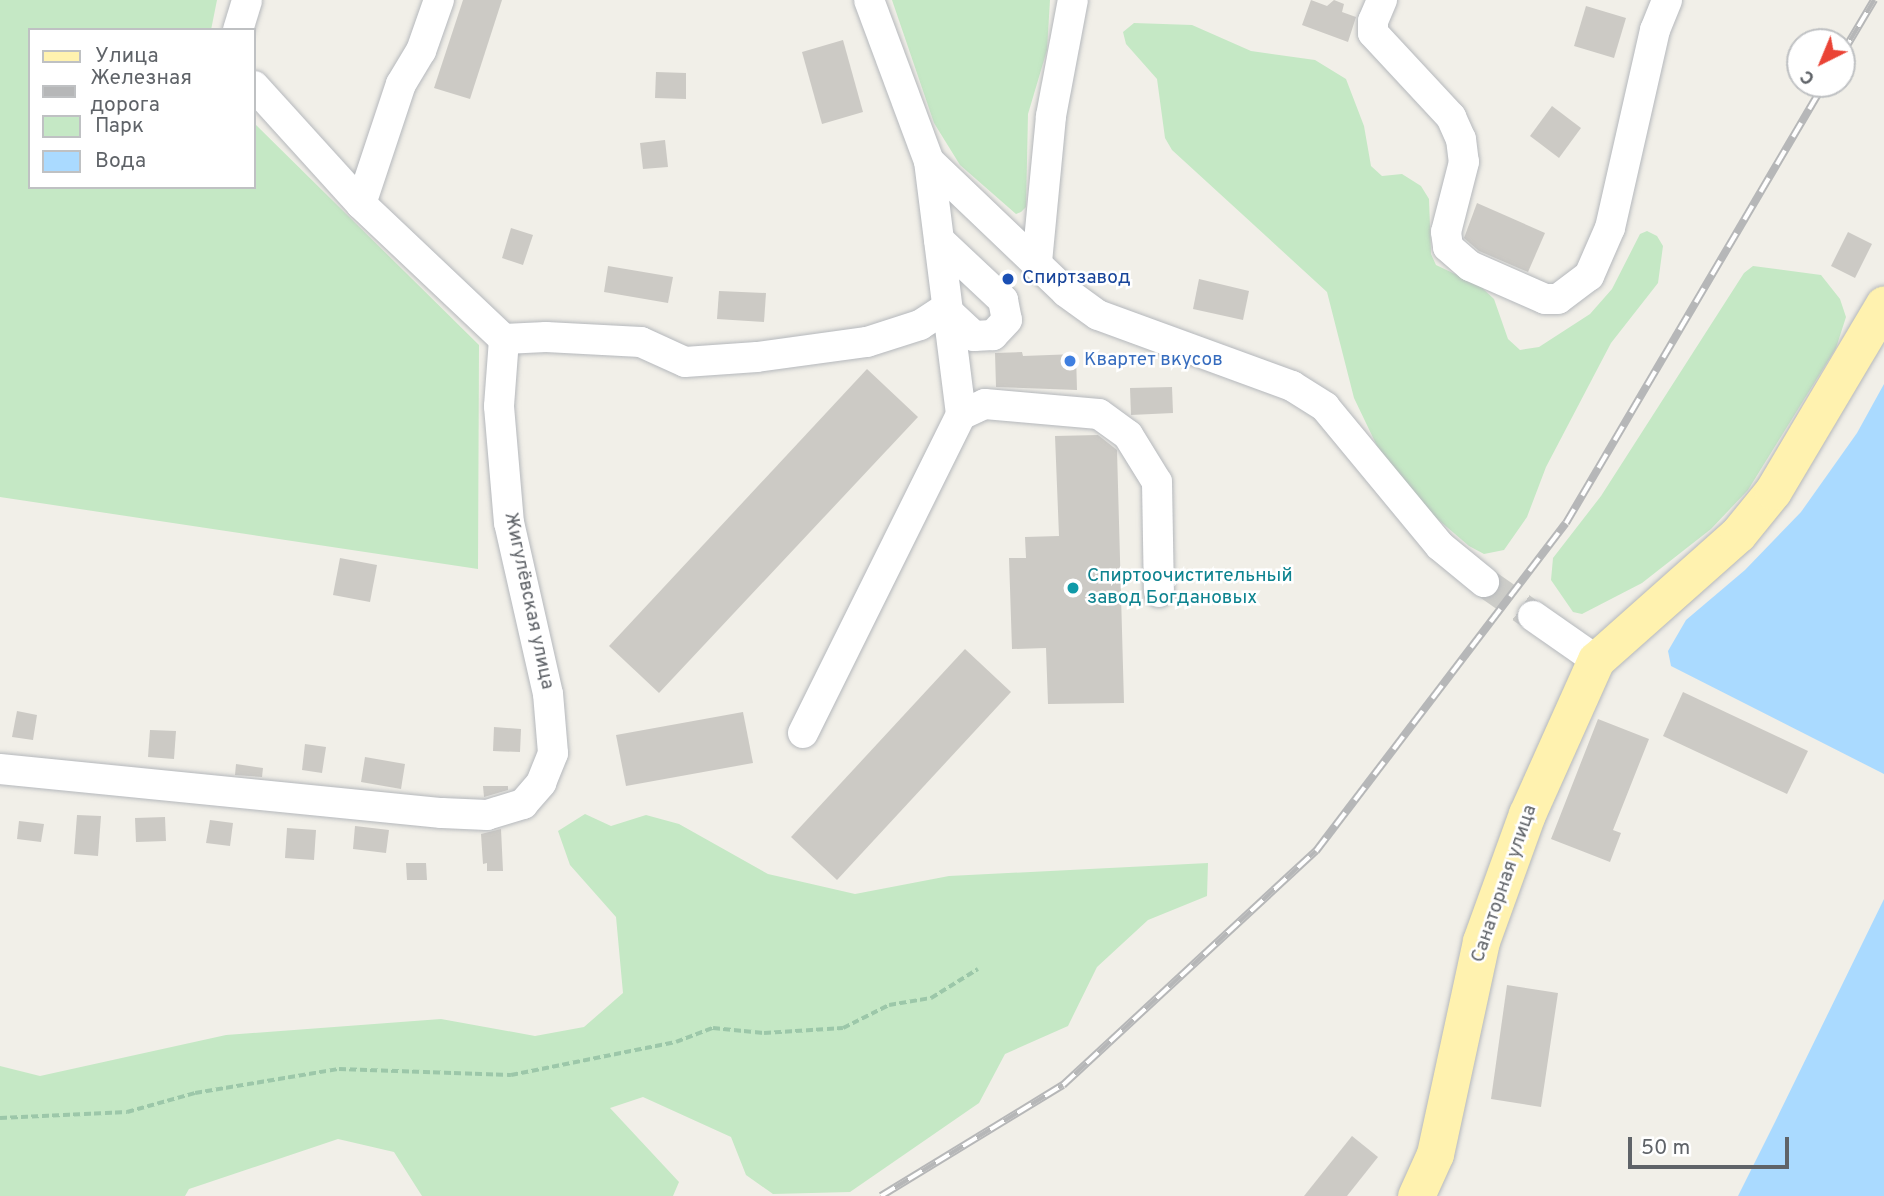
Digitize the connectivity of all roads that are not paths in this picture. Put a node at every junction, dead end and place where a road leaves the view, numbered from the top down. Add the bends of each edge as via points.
1 (247, 0) edge
2 (439, 0) edge
3 (869, 0) edge
4 (1073, 0) edge
5 (1382, 0) edge
6 (1667, 0) edge
7 (239, 28) edge
8 (256, 88) edge
9 (929, 161) junction
10 (361, 204) junction
11 (939, 240) junction
12 (1037, 262) junction
13 (1884, 304) edge
14 (945, 309) junction
15 (504, 339) junction
16 (961, 415) junction
17 (1484, 582) tunnel mouth
18 (1159, 592) dead end
19 (1533, 616) tunnel mouth
20 (1596, 660) junction
21 (803, 733) dead end
22 (0, 769) edge
23 (1416, 1196) edge

1 - 7 street
2 - 10 street via 421,51 401,84
3 - 9 street
4 - 12 street via 1051,116
5 - 6 street via 1373,33 1451,117 1461,139 1464,162 1446,232 1448,247 1470,266 1545,299 1569,294 1588,276 1610,228 1655,30
8 - 10 street
9 - 11 street
9 - 12 street
10 - 15 street
11 - 14 street
11 - 14 street via 1003,300 1007,320 993,335 974,336
12 - 17 street via 1066,292 1098,315 1292,386 1325,407 1440,546
13 - 20 main road via 1755,512 1672,597
14 - 15 street via 920,325 867,342 685,362 641,342
14 - 16 street
15 - 22 street, Жигулёвская улица via 499,406 509,523 548,694 553,752 541,783 523,804 487,815 442,813
16 - 18 street via 985,404 1050,407 1099,414 1128,435 1157,482
16 - 21 street
19 - 20 street
20 - 23 main road, Санаторная улица via 1527,814 1481,941 1435,1154

